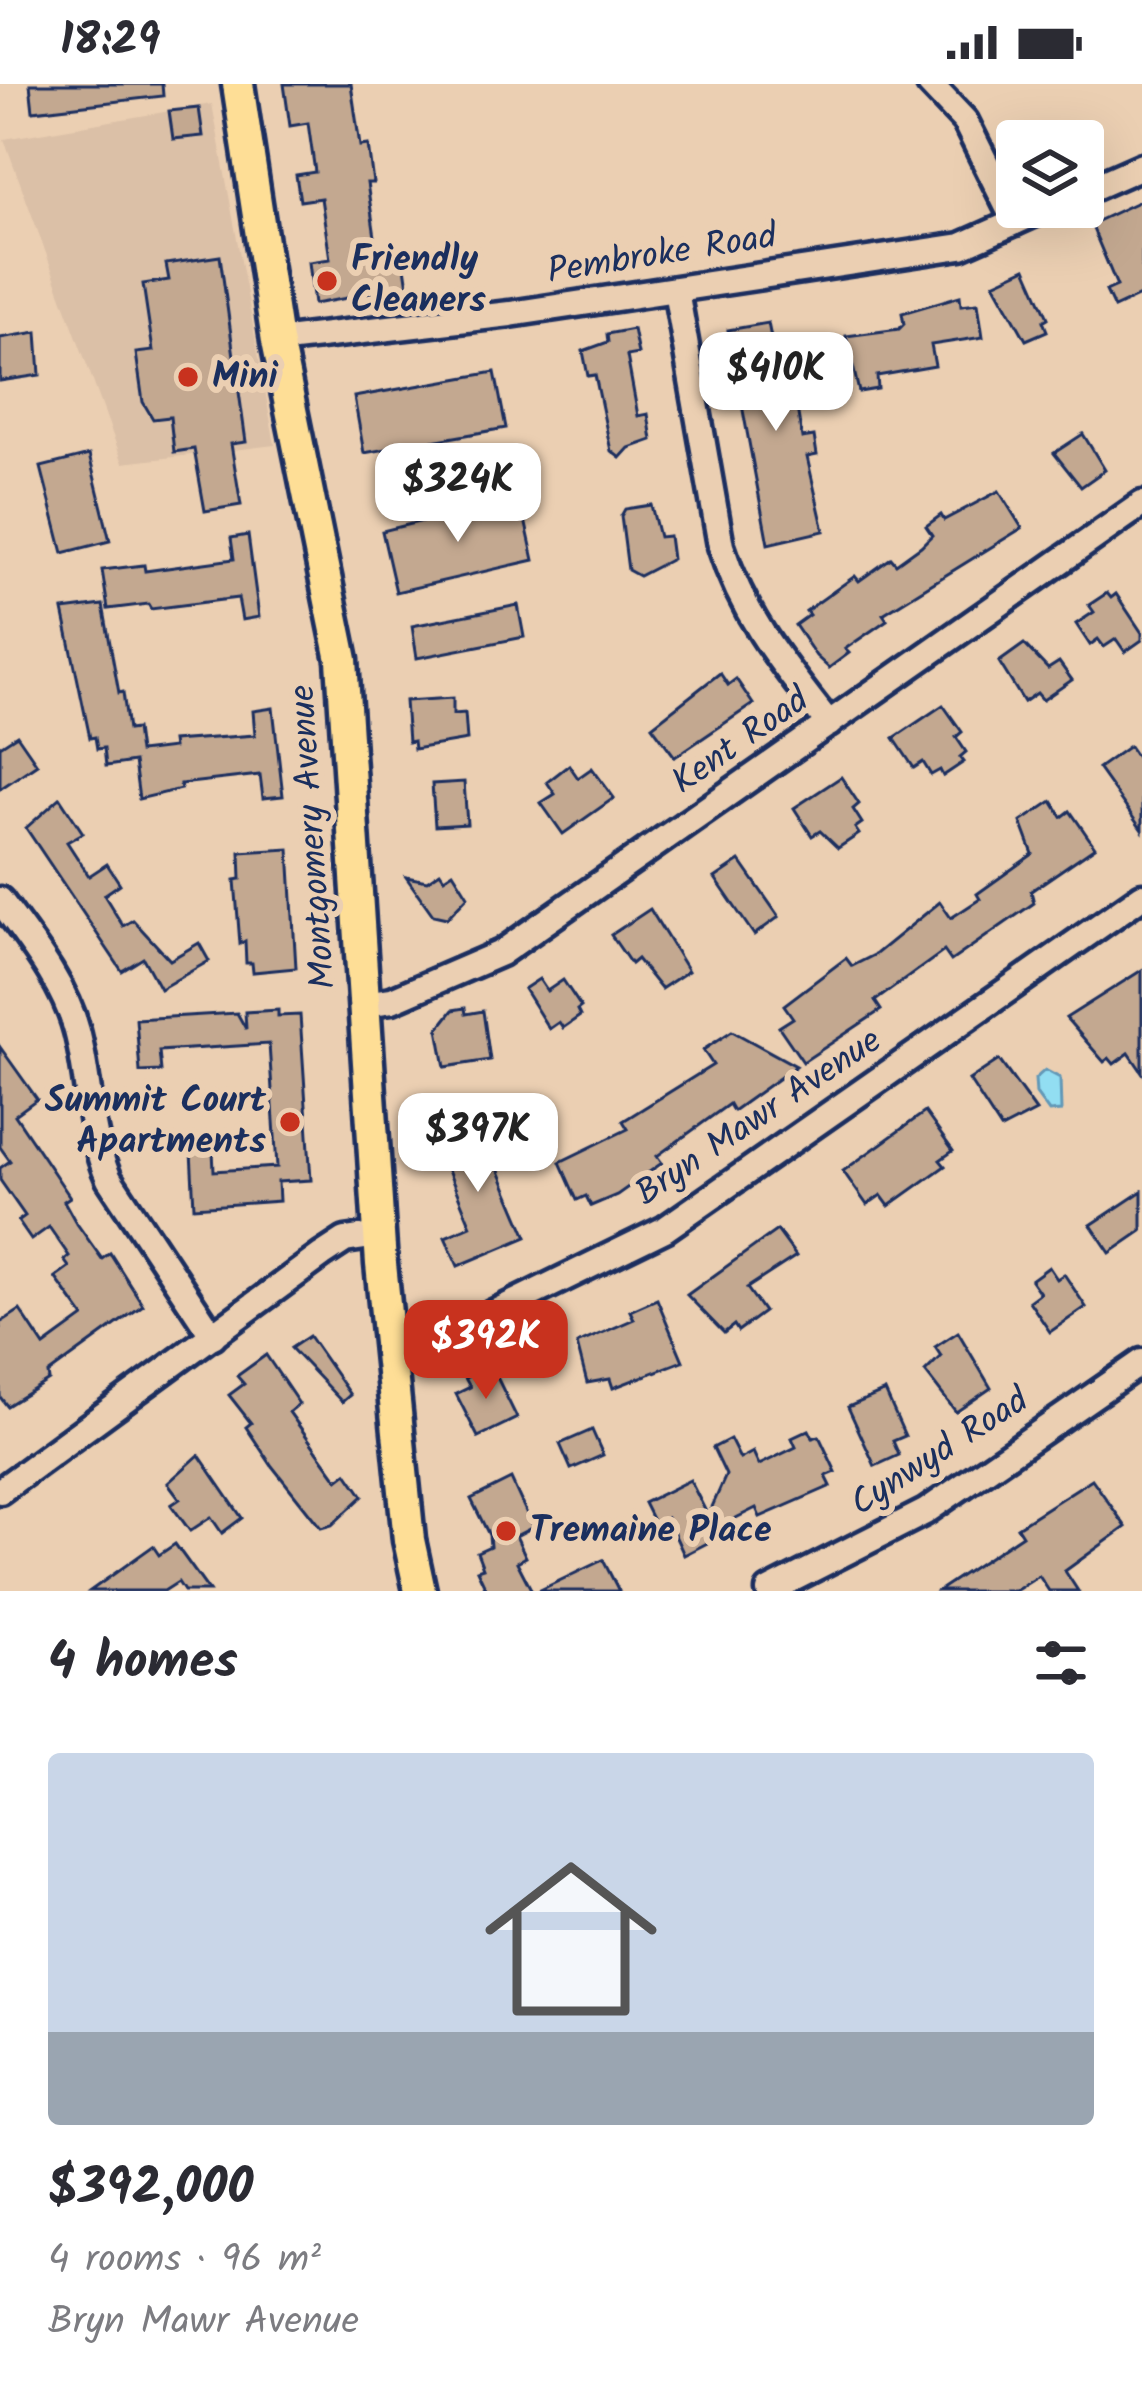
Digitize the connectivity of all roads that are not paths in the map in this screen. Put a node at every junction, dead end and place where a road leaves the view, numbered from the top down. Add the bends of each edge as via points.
1 (238, 84) edge
2 (929, 84) edge
3 (1142, 166) edge
4 (1104, 183) edge
5 (996, 184) edge
6 (1002, 228) edge
7 (676, 290) junction
8 (277, 341) junction
9 (1142, 504) edge
10 (829, 724) junction
11 (1142, 896) edge
12 (0, 900) edge
13 (364, 1004) junction
14 (379, 1235) junction
15 (214, 1336) junction
16 (390, 1350) junction
17 (1142, 1362) edge
18 (3, 1481) edge
19 (420, 1591) edge
20 (769, 1591) edge

1 - 8 main road, Montgomery Avenue
2 - 5 street via 965,121
3 - 4 street
6 - 7 street, Pembroke Road via 961,246
7 - 8 street, Pembroke Road
7 - 10 street via 734,587 753,627
8 - 13 main road, Montgomery Avenue via 342,660
9 - 10 street, Kent Road
10 - 13 street, Kent Road via 501,952 392,1000
11 - 16 street, Bryn Mawr Avenue via 665,1229 489,1315
12 - 15 street via 67,1003 109,1179
13 - 14 main road, Montgomery Avenue
14 - 15 street via 346,1240
14 - 16 main road, Montgomery Avenue
15 - 18 street
16 - 19 main road, Montgomery Avenue
17 - 20 street, Cynwyd Road via 925,1511

